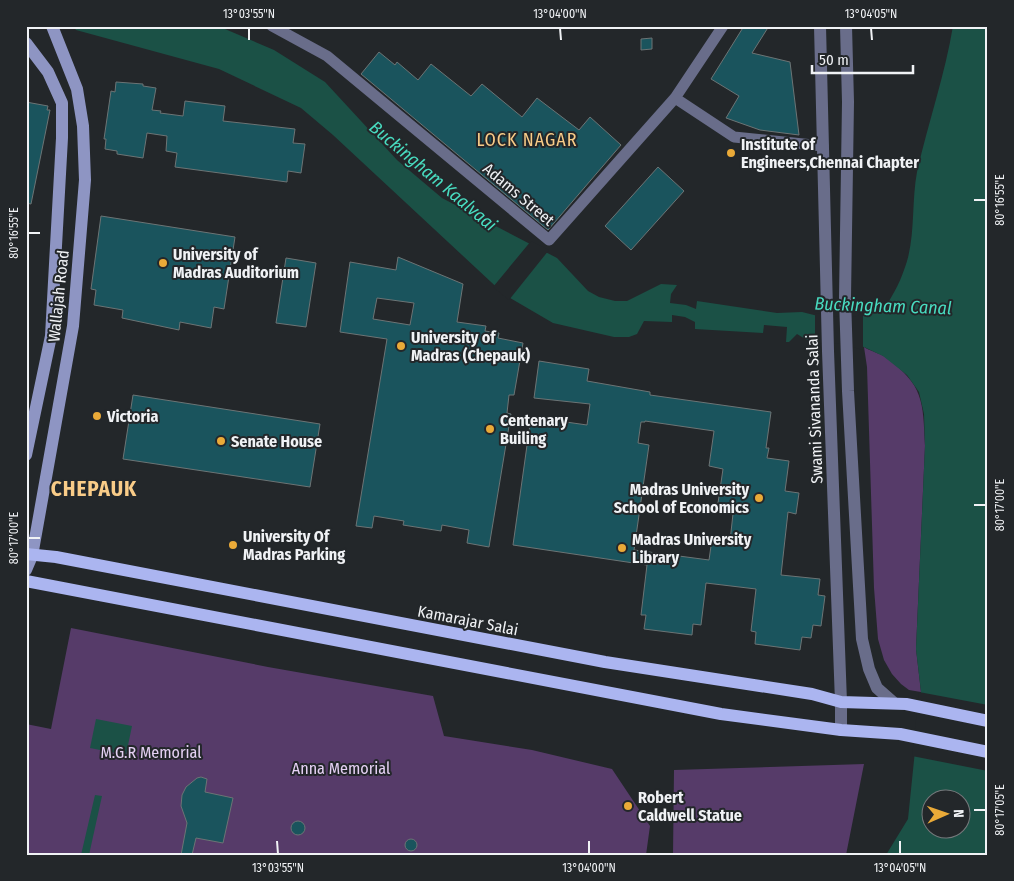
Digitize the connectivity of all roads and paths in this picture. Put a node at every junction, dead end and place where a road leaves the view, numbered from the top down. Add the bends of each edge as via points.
1 (52, 26) edge
2 (272, 26) edge
3 (723, 26) edge
4 (820, 26) edge
5 (846, 26) edge
6 (26, 43) edge
7 (675, 98) junction
8 (823, 146) junction
9 (26, 455) edge
10 (29, 555) edge
11 (26, 570) edge
12 (26, 581) edge
13 (841, 702) junction
14 (900, 704) junction
15 (988, 721) edge
16 (841, 730) junction
17 (988, 752) edge

1 - 10 main road, Wallajah Road via 77,89 83,126 85,180 73,326
2 - 7 street, Adams Street via 327,56 549,240
3 - 7 street, Adams Street
4 - 8 street, Swami Sivananda Salai
5 - 14 street via 847,351 862,639 877,688
6 - 9 main road, Wallajah Road via 48,72 62,103 62,138 50,336
7 - 8 street via 734,137
8 - 13 street, Swami Sivananda Salai
10 - 11 main road, Wallajah Road
10 - 13 main road, Kamarajar Salai via 56,557 605,662 812,694
12 - 16 main road via 721,714
13 - 14 main road, Kamarajar Salai
13 - 16 street, Swami Sivananda Salai
14 - 15 main road, Kamarajar Salai
16 - 17 main road via 900,734

